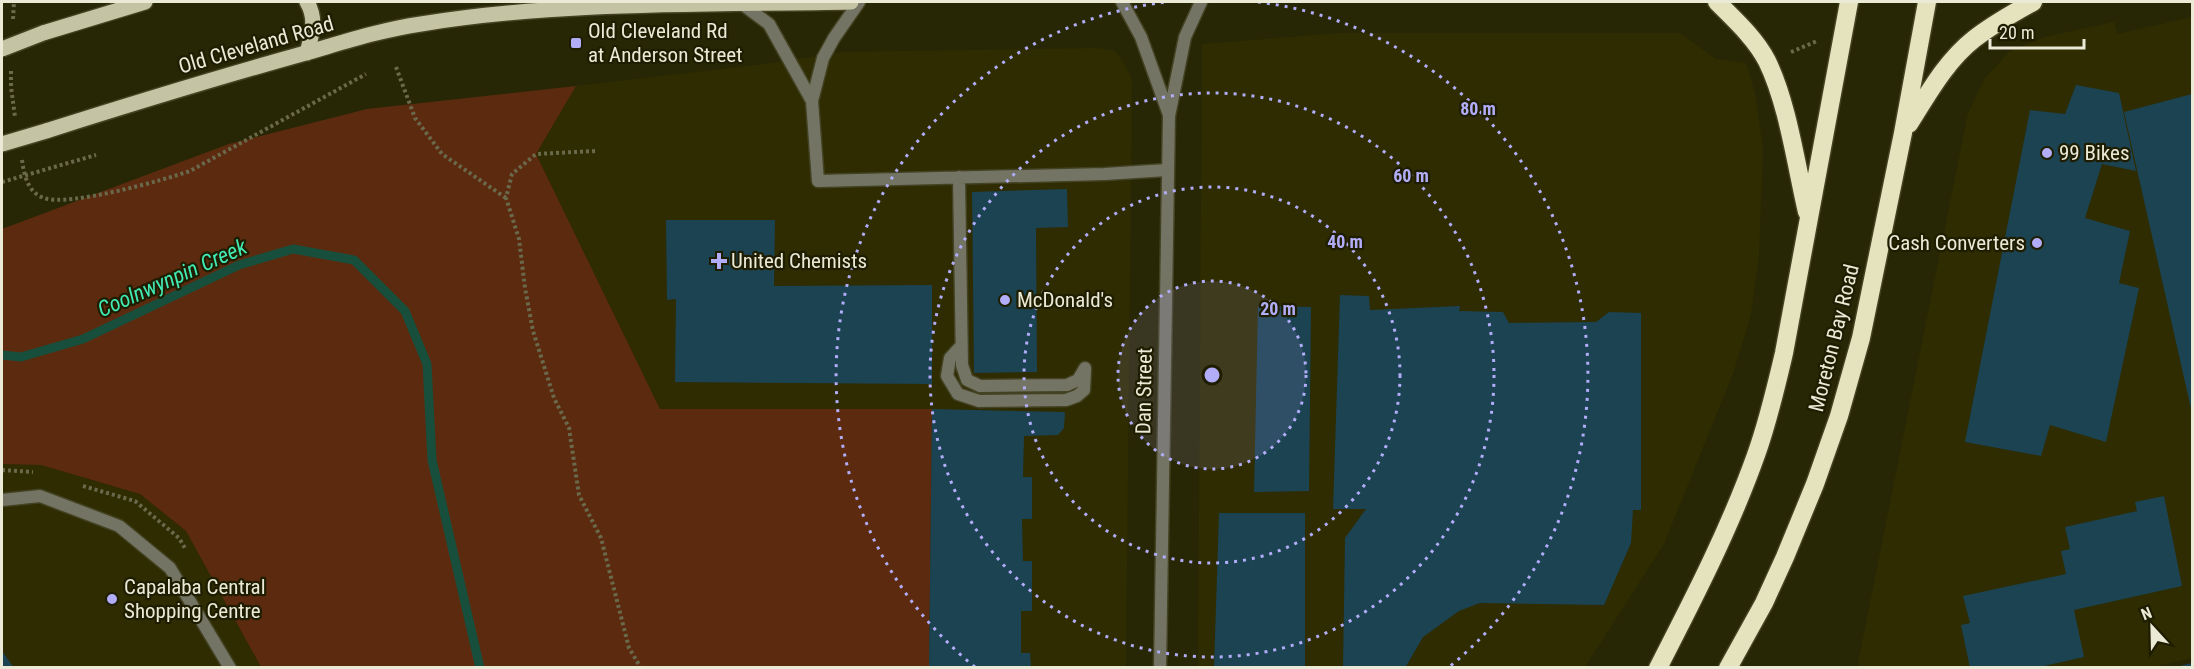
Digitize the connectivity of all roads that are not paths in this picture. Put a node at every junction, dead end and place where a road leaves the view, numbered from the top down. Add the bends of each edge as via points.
1 (145, 2) edge
2 (307, 2) edge
3 (851, 2) edge
4 (859, 2) edge
5 (1122, 2) edge
6 (1201, 2) edge
7 (1717, 2) edge
8 (1849, 2) edge
9 (1927, 2) edge
10 (2033, 2) edge
11 (742, 4) junction
12 (2, 49) edge
13 (308, 52) junction
14 (812, 101) junction
15 (1169, 116) junction
16 (1903, 133) junction
17 (2, 144) edge
18 (1167, 170) junction
19 (959, 177) junction
20 (1808, 219) junction
21 (1085, 368) dead end
22 (2, 500) edge
23 (1734, 663) edge
24 (230, 668) edge
25 (1160, 668) edge
26 (1659, 668) edge

1 - 12 main road, bridge
2 - 13 main road via 313,19
3 - 11 main road, Old Cleveland Road
4 - 14 street via 823,58
5 - 15 street, Dan Street via 1141,37
6 - 15 street, Dan Street via 1185,37
7 - 20 highway via 1757,46 1775,80
8 - 20 highway
9 - 16 highway, Moreton Bay Road
10 - 16 highway via 1972,40 1938,77
11 - 13 main road, Old Cleveland Road via 483,15 419,24
11 - 14 street via 769,24
13 - 17 main road, Old Cleveland Road, bridge
14 - 19 street via 818,181
15 - 18 street, Dan Street
16 - 23 highway, Moreton Bay Road via 1861,338 1839,416 1785,557
18 - 19 street
18 - 25 street, Dan Street
19 - 21 street via 961,346 967,380 980,386 1066,385 1078,380
20 - 26 highway via 1784,353 1756,455 1694,599
22 - 24 street via 40,496 120,525 170,568

